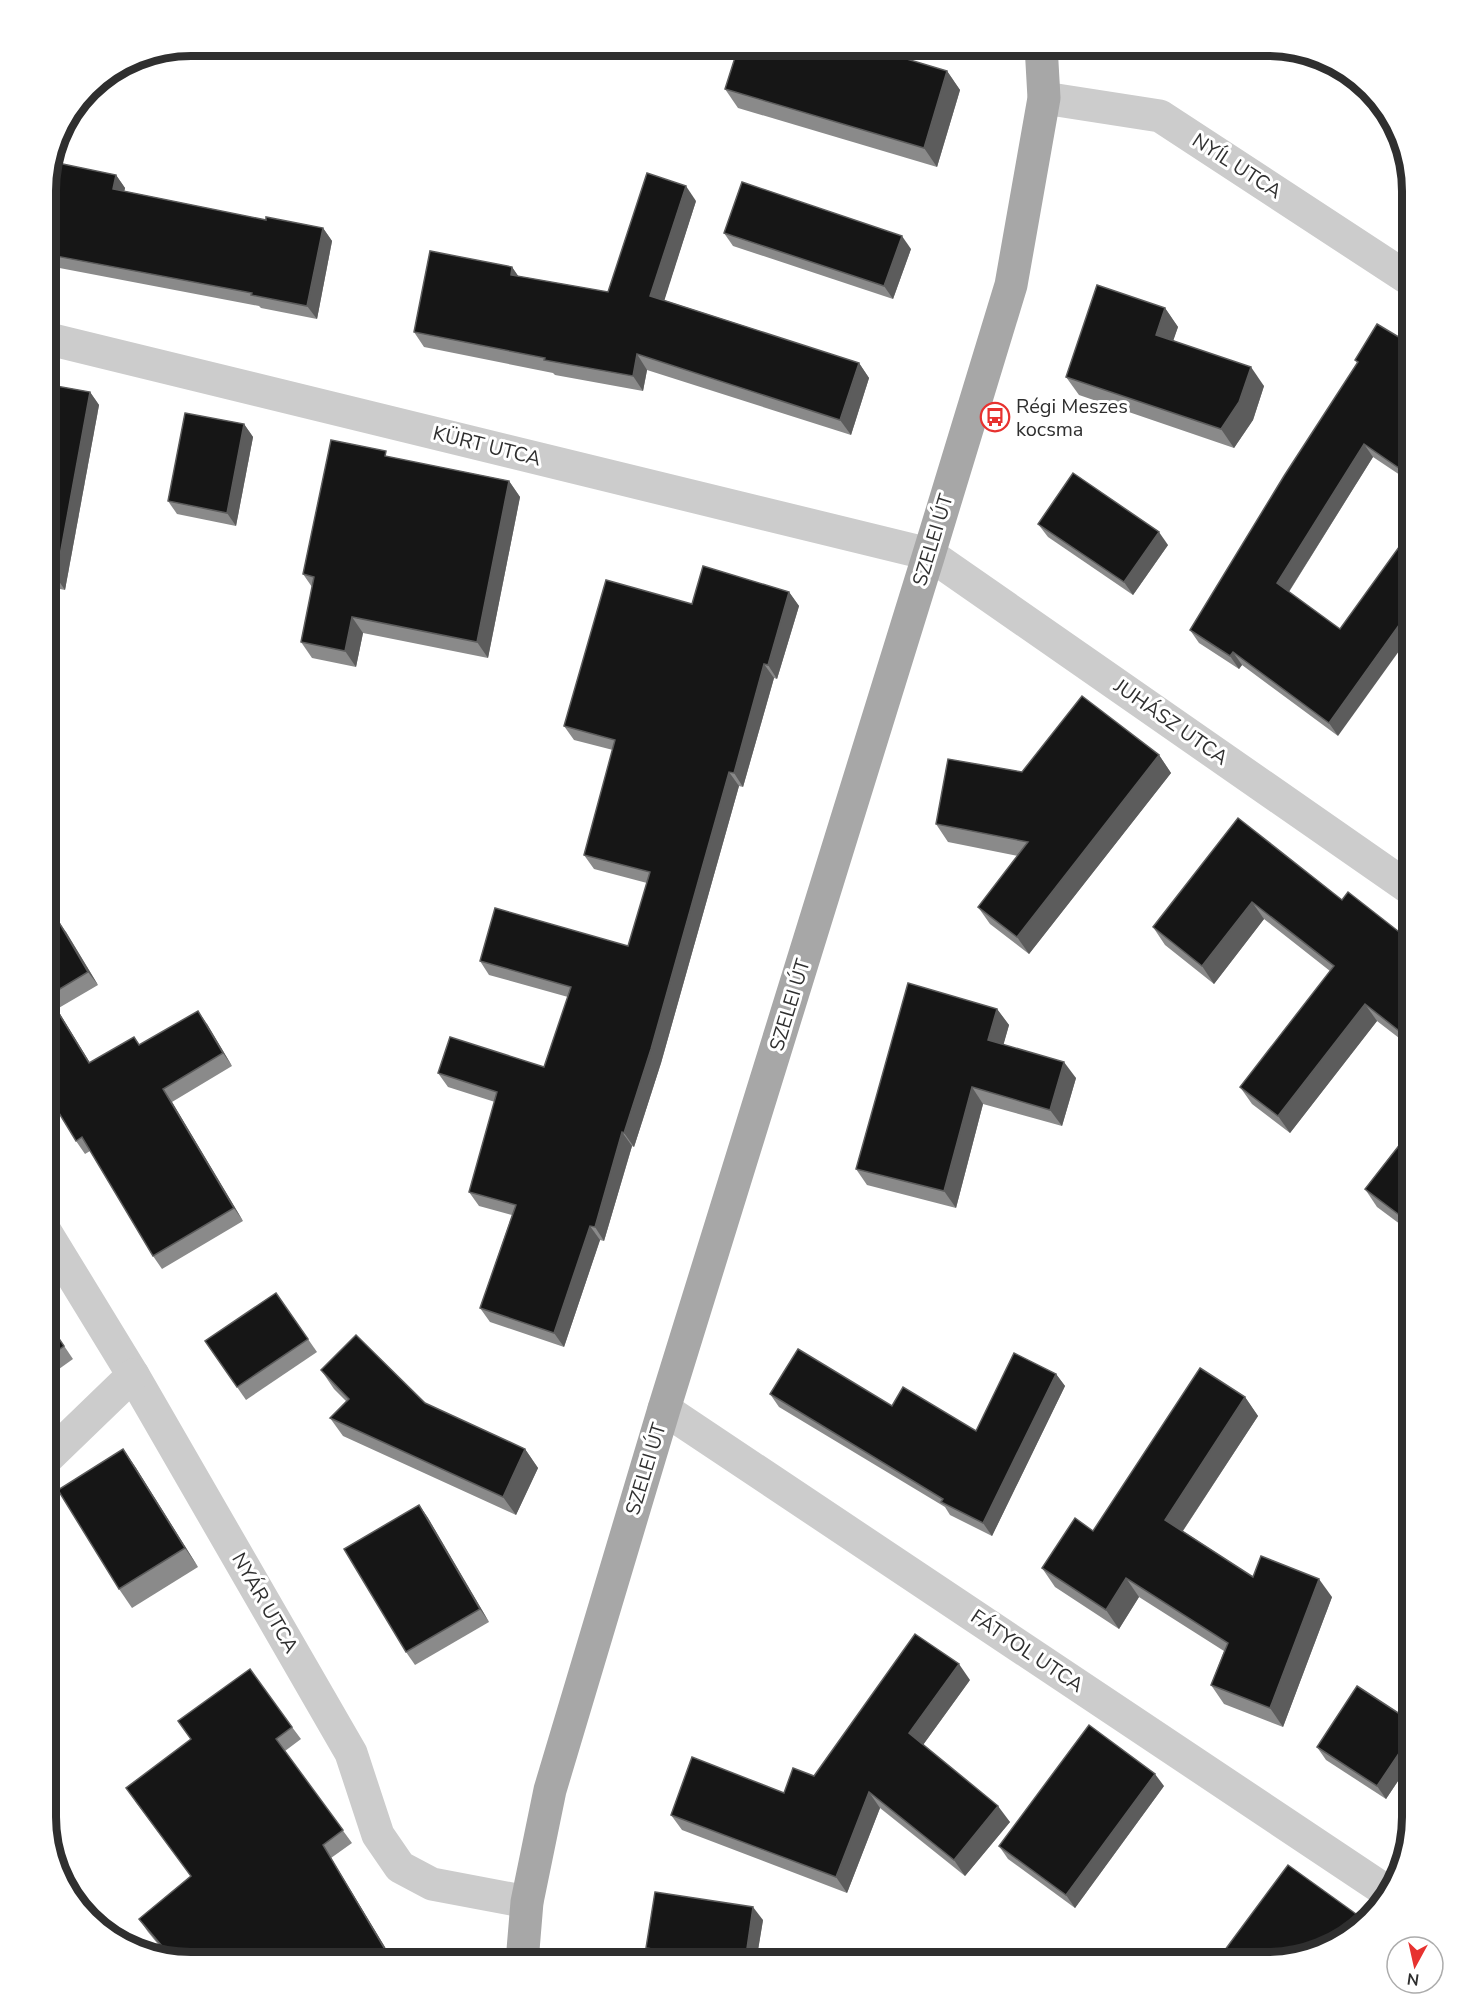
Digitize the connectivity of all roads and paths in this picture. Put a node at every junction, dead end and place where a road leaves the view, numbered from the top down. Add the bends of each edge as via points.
1 (1042, 56) edge
2 (1044, 98) junction
3 (1402, 274) edge
4 (56, 341) edge
5 (929, 554) junction
6 (1402, 884) edge
7 (56, 1249) edge
8 (133, 1375) junction
9 (664, 1409) junction
10 (56, 1449) edge
11 (1381, 1888) edge
12 (527, 1902) junction
13 (523, 1951) edge

1 - 2 main road, SZELEI ÚT
2 - 3 street, NYÍL UTCA via 1160,116
2 - 5 main road, SZELEI ÚT via 1011,285
4 - 5 street, KÜRT UTCA
5 - 6 street, JUHÁSZ UTCA
5 - 9 main road, SZELEI ÚT
7 - 8 street, NYÁR UTCA
8 - 10 street
8 - 12 street, NYÁR UTCA via 351,1753 378,1835 400,1868 432,1884
9 - 11 street, FÁTYOL UTCA
9 - 12 main road, SZELEI ÚT via 550,1790
12 - 13 main road, SZELEI ÚT

